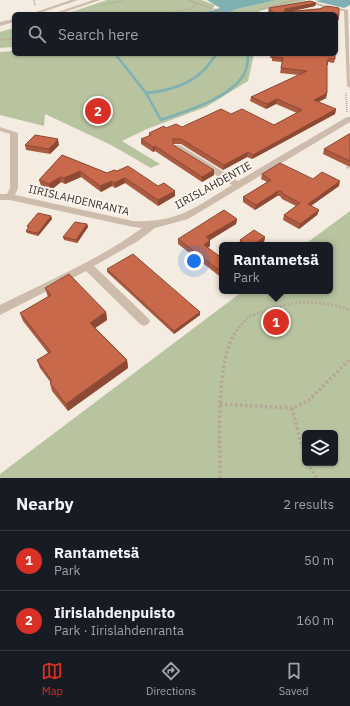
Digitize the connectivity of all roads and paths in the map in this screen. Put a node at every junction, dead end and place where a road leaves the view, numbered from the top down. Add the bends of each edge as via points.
1 (76, 0) edge
2 (98, 0) edge
3 (189, 0) edge
4 (295, 0) edge
5 (312, 2) edge
6 (198, 3) junction
7 (326, 7) junction
8 (318, 10) joint
9 (38, 12) edge
10 (60, 12) edge
11 (176, 12) edge
12 (223, 12) edge
13 (257, 12) edge
14 (296, 12) edge
15 (12, 21) edge
16 (0, 24) edge
17 (12, 25) edge
18 (0, 28) edge
19 (348, 32) edge
20 (12, 39) edge
21 (0, 40) edge
22 (350, 86) edge
23 (346, 91) dead end
24 (347, 118) edge
25 (0, 129) edge
26 (177, 146) edge
27 (238, 185) junction
28 (0, 196) edge
29 (10, 197) junction
30 (152, 225) junction
31 (87, 266) junction
32 (0, 310) edge
33 (350, 310) edge
34 (144, 321) dead end
35 (350, 360) edge
36 (220, 404) junction
37 (292, 408) junction
38 (302, 447) edge
39 (309, 466) edge
40 (220, 478) edge
41 (317, 478) edge

1 - 9 street
2 - 10 street
3 - 6 path
4 - 13 path
5 - 7 street
6 - 11 path via 193,8
6 - 12 path
7 - 8 street
7 - 19 street via 346,10
8 - 14 street
15 - 16 street
17 - 18 street
19 - 22 street
20 - 21 path
23 - 24 path
24 - 27 street, IIRISLAHDENTIE
25 - 29 street via 14,133 14,188
26 - 27 street
27 - 30 street, IIRISLAHDENTIE via 184,217
28 - 29 street, IIRISLAHDENRANTA
29 - 30 street, IIRISLAHDENRANTA via 133,224
30 - 31 street, IIRISLAHDENTIE via 134,239
31 - 32 street, IIRISLAHDENTIE
31 - 34 street
33 - 36 path via 330,304 299,302 272,308 248,318 231,338 221,378
35 - 37 path via 308,402
36 - 37 path
36 - 40 path
37 - 38 path
39 - 41 path

